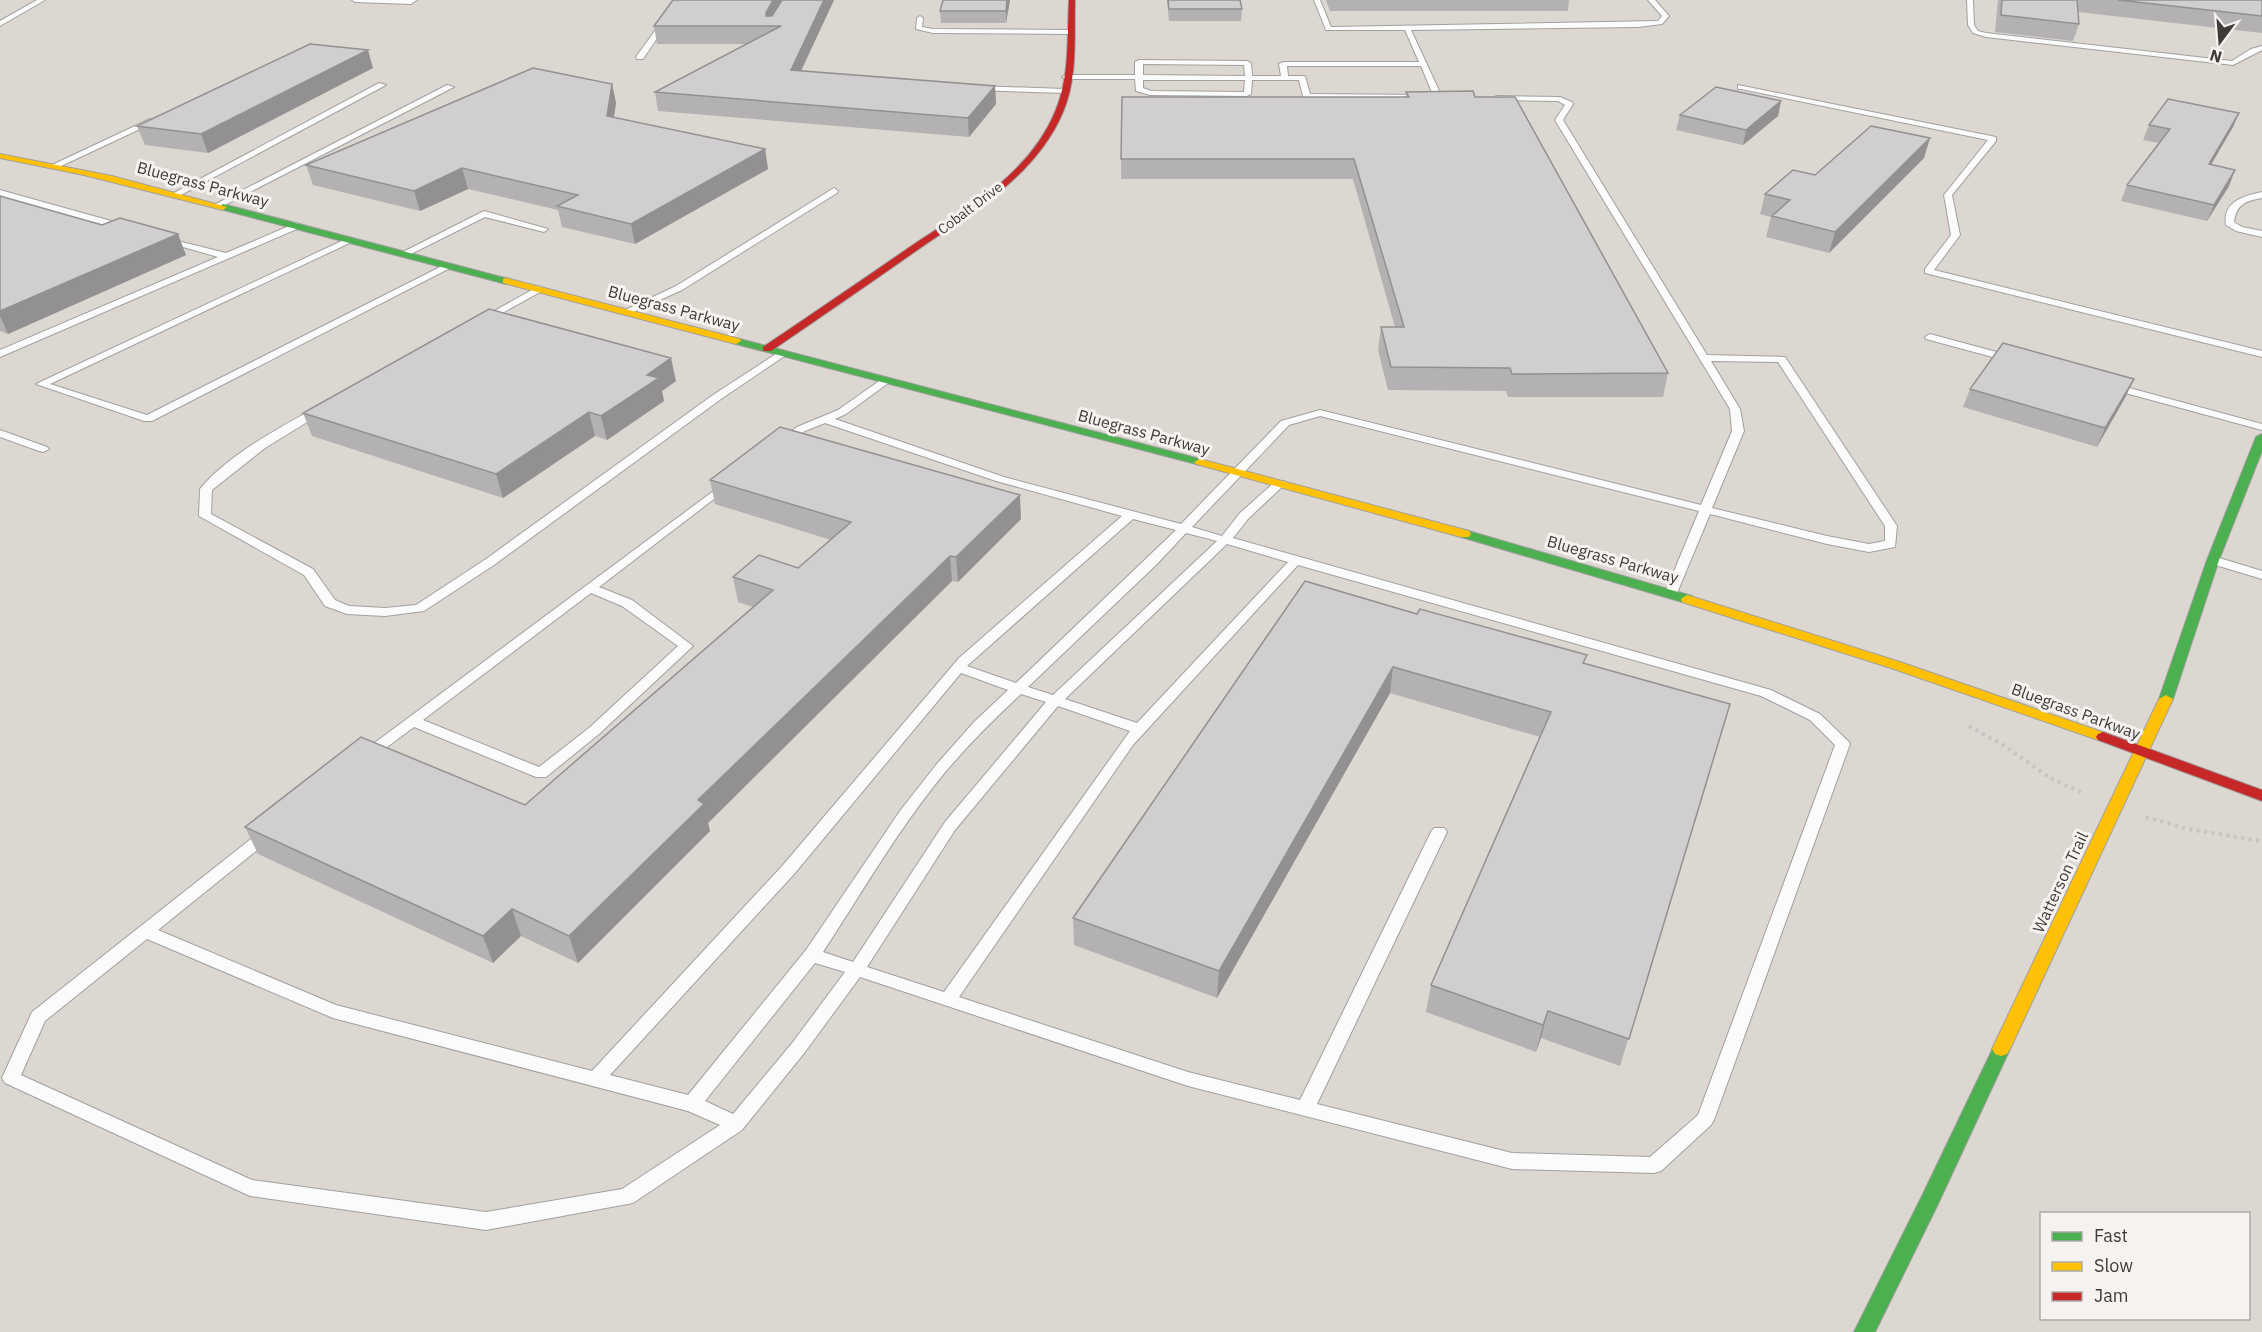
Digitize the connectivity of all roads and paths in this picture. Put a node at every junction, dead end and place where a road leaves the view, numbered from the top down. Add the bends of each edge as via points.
1 (42, 0) edge
2 (355, 0) edge
3 (414, 0) edge
4 (680, 0) edge
5 (1072, 0) edge
6 (1317, 0) edge
7 (1651, 0) edge
8 (1970, 0) edge
9 (920, 18) dead end
10 (0, 24) edge
11 (1407, 28) junction
12 (1070, 32) junction
13 (2262, 48) edge
14 (640, 57) dead end
15 (1423, 64) junction
16 (1139, 77) junction
17 (1249, 78) junction
18 (1285, 78) junction
19 (1065, 84) junction
20 (382, 85) dead end
21 (450, 87) dead end
22 (1741, 87) dead end
23 (969, 88) edge
24 (1482, 98) edge
25 (165, 115) edge
26 (0, 156) edge
27 (56, 165) junction
28 (834, 191) dead end
29 (0, 194) edge
30 (176, 194) junction
31 (2262, 195) edge
32 (218, 205) junction
33 (296, 226) junction
34 (135, 230) edge
35 (544, 230) dead end
36 (2262, 234) edge
37 (158, 237) edge
38 (351, 240) junction
39 (404, 254) junction
40 (226, 256) junction
41 (449, 266) junction
42 (538, 289) junction
43 (626, 312) junction
44 (477, 323) edge
45 (1930, 337) dead end
46 (767, 350) junction
47 (782, 353) junction
48 (0, 354) edge
49 (2262, 354) edge
50 (1704, 358) junction
51 (2021, 362) edge
52 (886, 381) junction
53 (2102, 384) edge
54 (333, 403) edge
55 (824, 419) junction
56 (2262, 427) edge
57 (0, 433) edge
58 (2262, 437) edge
59 (43, 449) dead end
60 (773, 449) edge
61 (1237, 474) junction
62 (736, 477) edge
63 (1280, 483) junction
64 (1705, 509) junction
65 (1130, 515) junction
66 (1186, 529) junction
67 (1225, 540) junction
68 (1296, 560) junction
69 (2213, 560) junction
70 (2262, 575) edge
71 (589, 587) junction
72 (1671, 593) junction
73 (959, 668) junction
74 (1019, 687) junction
75 (1055, 701) junction
76 (412, 720) junction
77 (1969, 726) dead end
78 (1139, 729) junction
79 (2139, 752) junction
80 (357, 764) edge
81 (2076, 791) dead end
82 (2262, 796) edge
83 (2168, 825) dead end
84 (274, 828) edge
85 (1439, 832) dead end
86 (2262, 841) edge
87 (145, 930) junction
88 (812, 955) junction
89 (857, 969) junction
90 (948, 1000) junction
91 (595, 1079) junction
92 (692, 1104) junction
93 (1305, 1109) junction
94 (736, 1124) junction
95 (1864, 1332) edge

1 - 10 lane
2 - 3 lane
4 - 14 lane
5 - 12 street, Cobalt Drive
6 - 11 lane via 1328,29
7 - 11 lane via 1666,16 1660,23
8 - 13 lane via 1971,26 1975,32 1986,35 2233,63 2254,48
9 - 12 lane via 918,28 933,31
11 - 15 lane
12 - 19 street, Cobalt Drive
15 - 18 lane via 1283,64
15 - 18 lane via 1443,98 1307,96 1302,78
16 - 17 lane
16 - 17 lane via 1139,89 1150,93 1247,94
16 - 17 lane via 1139,62 1247,63
16 - 19 lane
17 - 18 lane
19 - 23 lane
19 - 46 street, Cobalt Drive via 1060,113 1046,140 1016,173 940,231
20 - 30 lane
21 - 32 lane
22 - 49 lane via 1993,139 1948,195 1956,235 1928,271
24 - 50 lane via 1560,99 1569,104 1559,120
25 - 27 lane
26 - 27 street, Bluegrass Parkway
27 - 30 street, Bluegrass Parkway
28 - 43 lane via 679,288
29 - 34 lane
30 - 32 street, Bluegrass Parkway
31 - 36 lane via 2239,200 2232,207 2229,223
32 - 33 street, Bluegrass Parkway
33 - 38 street, Bluegrass Parkway
33 - 40 lane
35 - 39 lane via 484,214
37 - 40 lane
38 - 39 street, Bluegrass Parkway
38 - 41 lane via 41,384 148,419
39 - 41 street, Bluegrass Parkway
40 - 48 lane
41 - 42 street, Bluegrass Parkway
42 - 43 street, Bluegrass Parkway
42 - 44 lane
43 - 46 street, Bluegrass Parkway
45 - 51 lane
46 - 47 street, Bluegrass Parkway
47 - 52 street, Bluegrass Parkway
47 - 54 lane via 490,562 419,608 385,612 347,610 330,603 309,572 205,516 206,489 229,467 272,437
50 - 64 lane via 1736,409 1738,431
50 - 64 lane via 1781,359 1891,526 1891,544 1869,548
52 - 55 lane via 842,412
52 - 61 street, Bluegrass Parkway
53 - 56 lane
55 - 60 lane via 801,429
55 - 65 lane via 1000,479
57 - 59 lane
58 - 69 street, Watterson Trail
61 - 63 street, Bluegrass Parkway
61 - 64 lane via 1285,423 1320,414
61 - 66 lane
62 - 71 lane
63 - 67 lane
63 - 72 street, Bluegrass Parkway
64 - 72 lane
65 - 66 lane
65 - 73 lane
66 - 67 lane
66 - 74 lane
67 - 68 lane
67 - 75 lane
68 - 78 lane
68 - 93 lane via 1766,693 1815,717 1843,744 1705,1120 1654,1165 1512,1161
69 - 70 lane
69 - 79 street, Watterson Trail via 2171,688
71 - 76 lane
71 - 76 lane via 627,603 686,646 594,731 541,773
72 - 79 street, Bluegrass Parkway via 2023,708
73 - 74 lane
73 - 91 lane via 789,868
74 - 75 lane
74 - 88 lane via 940,768
75 - 78 lane
75 - 89 lane via 950,826
76 - 80 lane
77 - 81 path
78 - 90 lane
79 - 82 street, Bluegrass Parkway
79 - 95 street, Watterson Trail via 1930,1200
83 - 86 path
84 - 87 lane
85 - 93 lane
87 - 91 lane via 333,1011
87 - 94 lane via 38,1017 12,1078 250,1188 486,1221 626,1197
88 - 89 lane
88 - 92 lane
89 - 90 lane
89 - 94 lane
90 - 93 lane via 1188,1079
91 - 92 lane
92 - 94 lane

